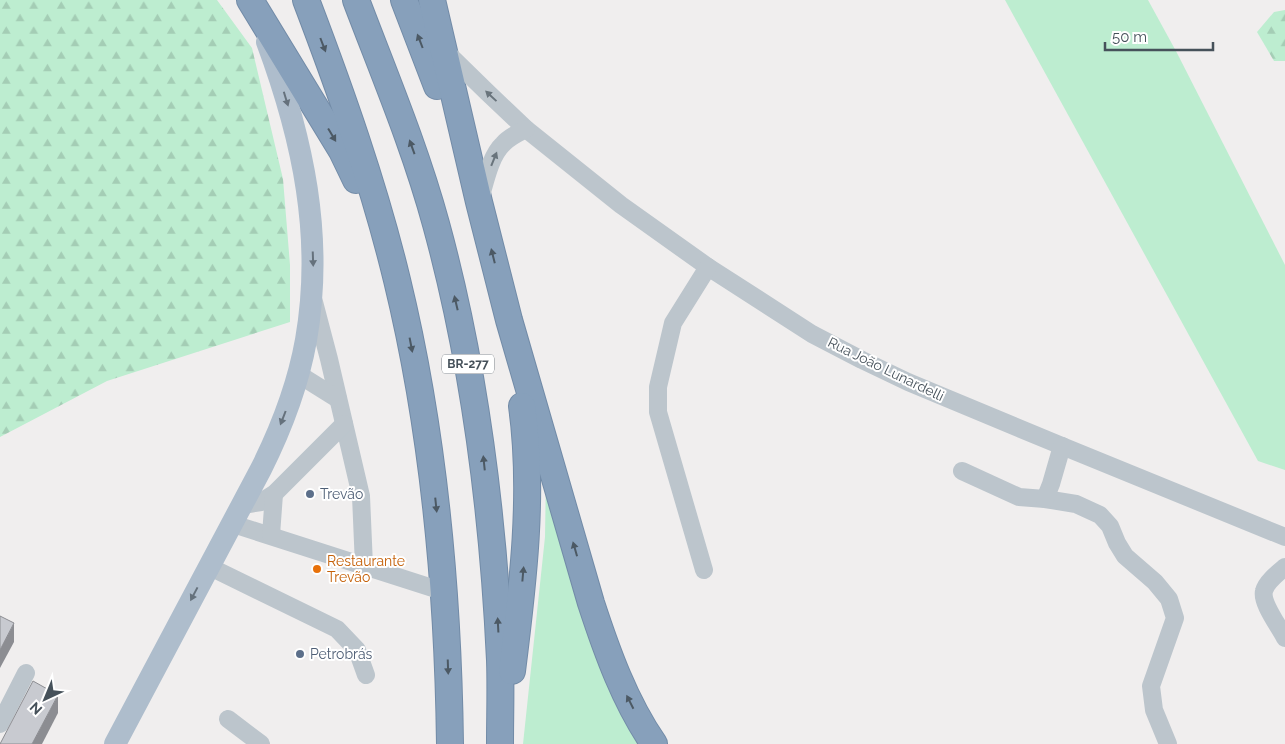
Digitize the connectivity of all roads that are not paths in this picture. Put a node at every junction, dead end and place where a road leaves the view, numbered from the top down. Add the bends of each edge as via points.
1 (306, 0) edge
2 (356, 0) edge
3 (404, 0) edge
4 (432, 0) edge
5 (251, 1) edge
6 (442, 48) junction
7 (526, 129) junction
8 (479, 202) junction
9 (708, 267) junction
10 (397, 280) junction
11 (312, 296) junction
12 (509, 320) junction
13 (298, 374) junction
14 (338, 400) junction
15 (344, 424) junction
16 (1062, 446) junction
17 (962, 471) dead end
18 (274, 494) junction
19 (1045, 499) junction
20 (238, 514) junction
21 (271, 535) junction
22 (1285, 536) edge
23 (364, 566) junction
24 (1285, 566) edge
25 (210, 567) junction
26 (704, 570) dead end
27 (445, 592) junction
28 (1285, 638) edge
29 (26, 673) dead end
30 (366, 675) dead end
31 (228, 719) dead end
32 (0, 724) edge
33 (115, 744) edge
34 (261, 744) edge
35 (450, 744) edge
36 (502, 744) edge
37 (654, 744) edge
38 (1168, 744) edge

1 -> 10 highway via 370,180
36 -> 2 highway, BR-277 via 496,586 472,380 436,223 419,168
8 -> 3 highway
4 - 6 highway
5 -> 10 highway via 346,159
5 -> 11 main road via 278,72 301,155 312,233
7 -> 6 street, Rua João Lunardelli
6 - 8 highway
8 -> 7 street via 495,154 502,145
7 - 9 street, Rua João Lunardelli via 621,205
12 -> 8 highway
9 - 16 street, Rua João Lunardelli via 812,334 862,360
9 - 26 street via 673,323 658,387 658,412
10 -> 27 highway via 423,409
11 - 13 main road
11 - 14 street
36 -> 12 highway via 526,543 527,476 523,414
37 -> 12 highway via 623,688 603,640
13 - 14 street
13 -> 20 main road via 274,442
14 - 15 street
15 - 18 street
15 - 23 street via 361,496
16 - 19 street
16 - 22 street, Rua João Lunardelli
17 - 19 street via 1019,497
18 - 20 street
18 - 21 street
19 - 38 street via 1076,504 1100,515 1110,526 1125,556 1169,599 1175,618 1151,686 1154,710
20 - 21 street
20 - 25 main road
21 - 23 street
23 - 27 street
24 - 28 street via 1264,590 1265,602
25 - 30 street via 337,629 357,650
25 -> 33 main road
27 -> 35 highway
29 - 32 street
31 - 34 street

